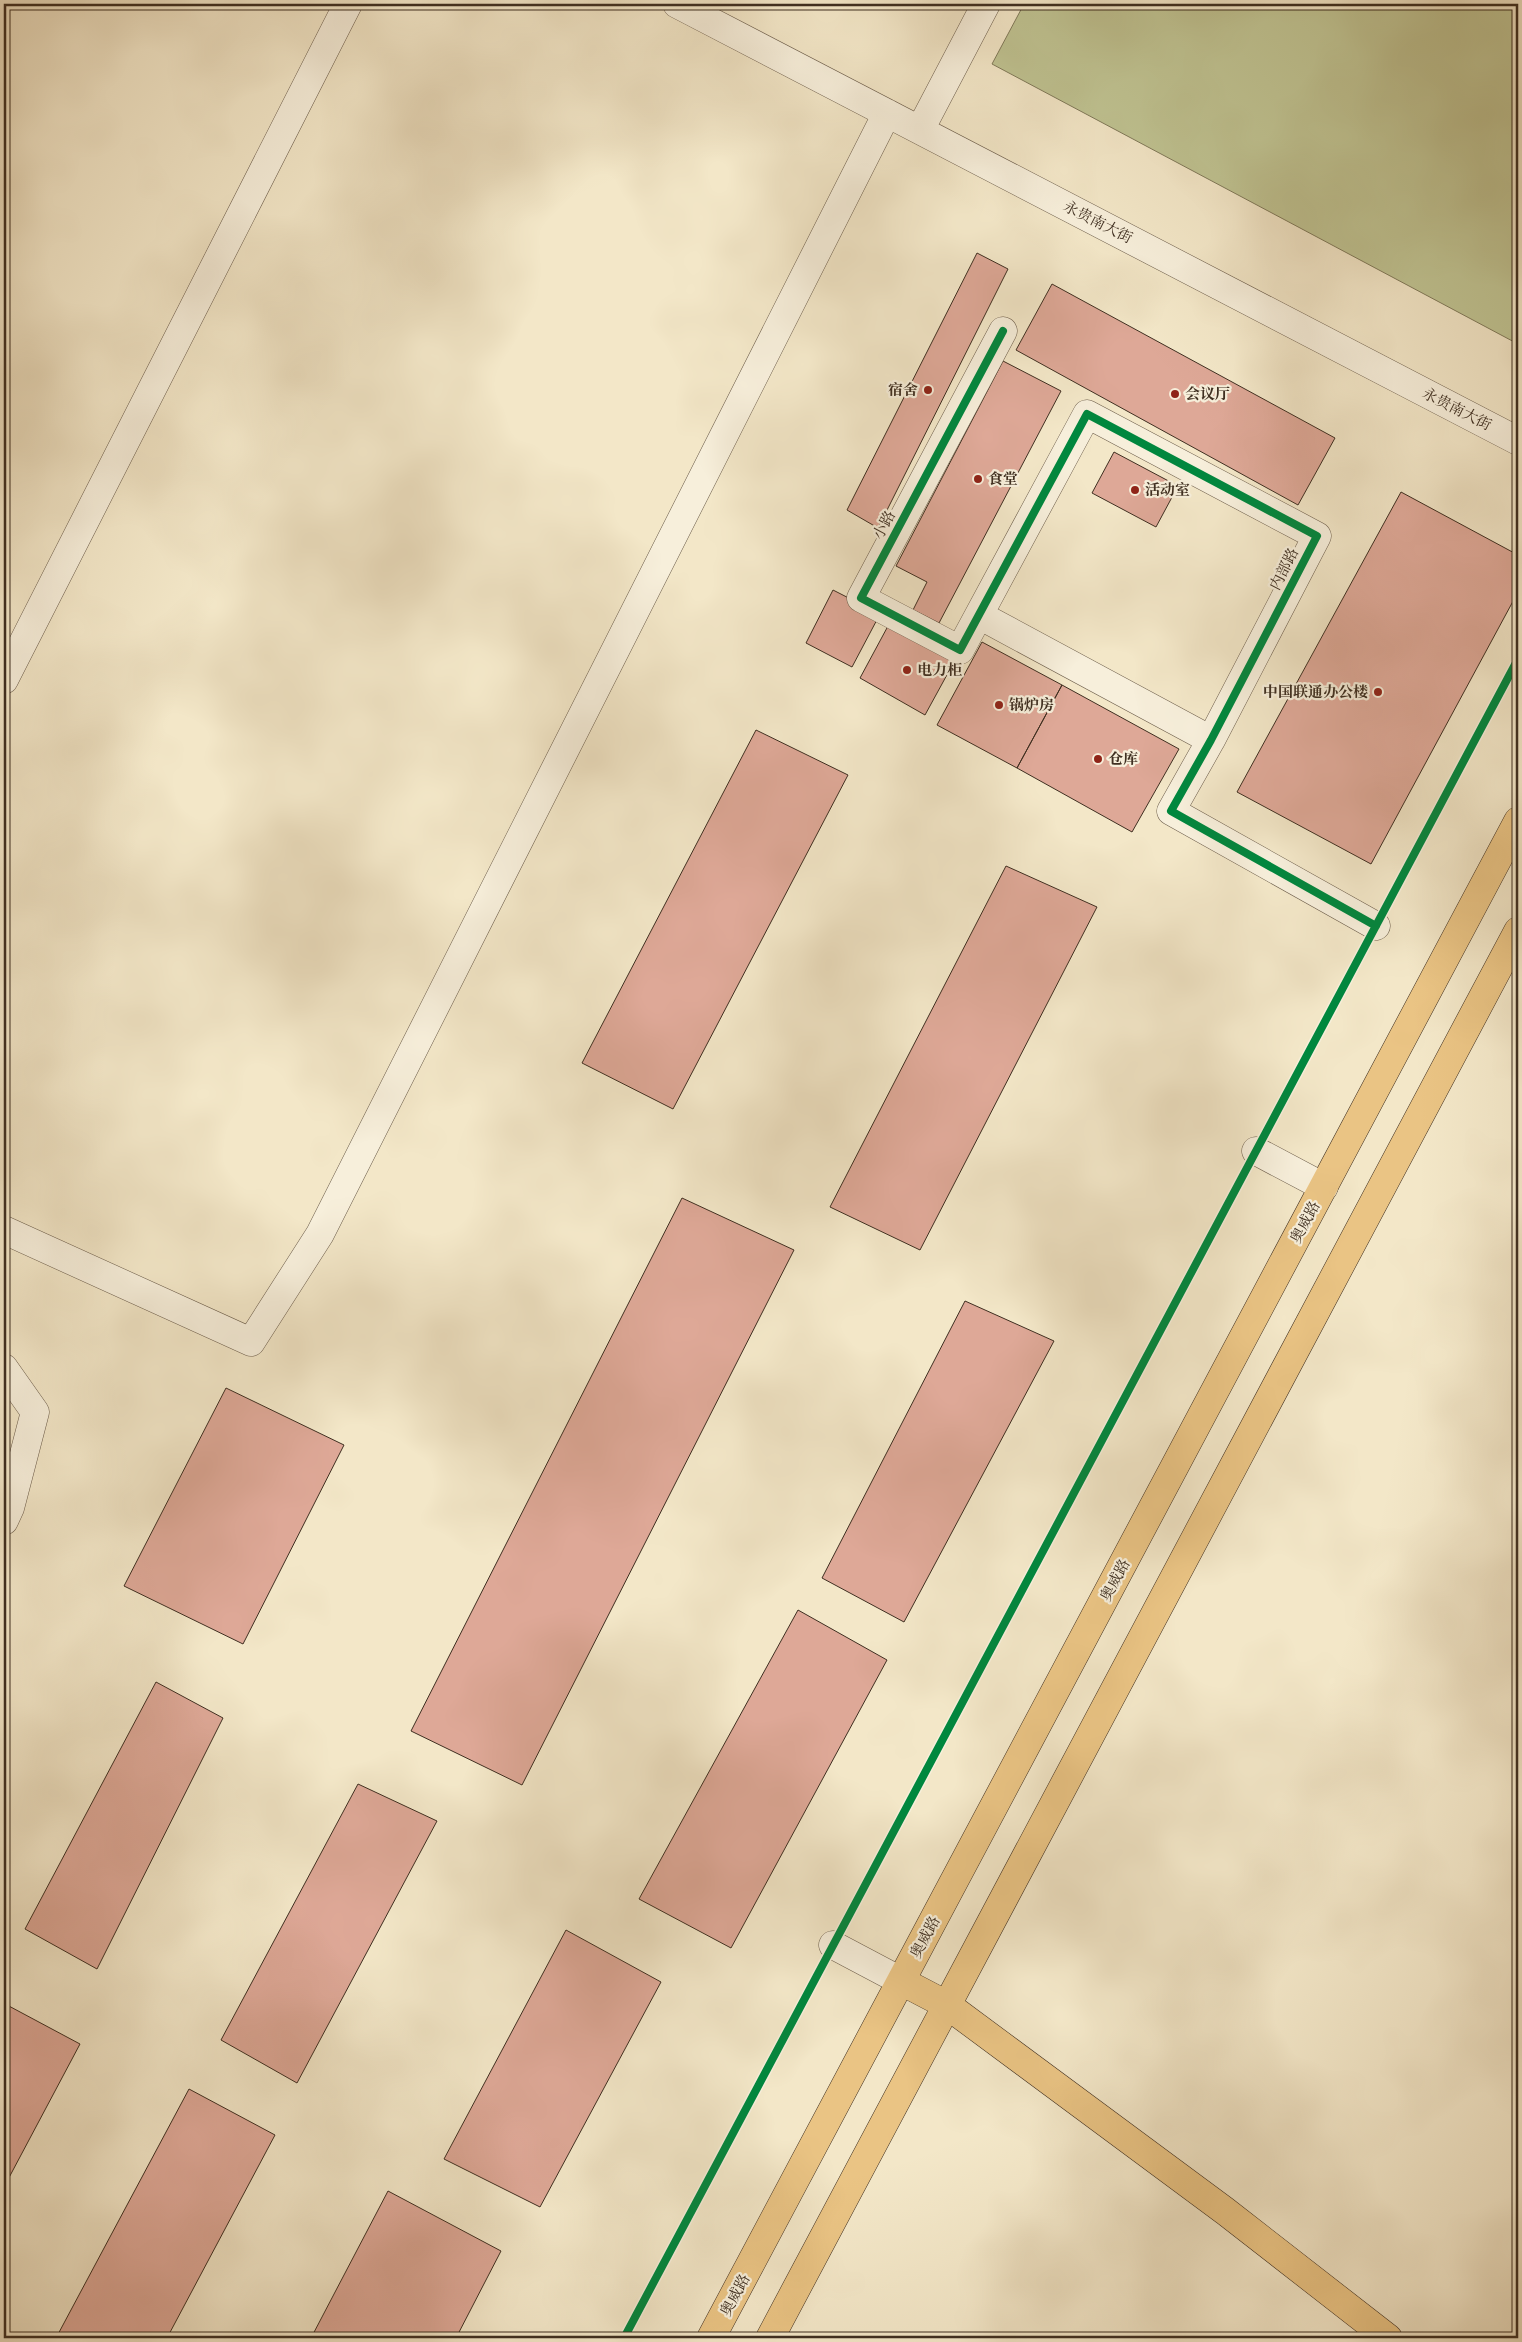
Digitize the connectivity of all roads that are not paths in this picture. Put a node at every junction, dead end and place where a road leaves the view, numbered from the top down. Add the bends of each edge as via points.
1 (348, 4) edge
2 (677, 4) edge
3 (986, 4) edge
4 (887, 113) junction
5 (920, 130) junction
6 (1003, 331) dead end
7 (1518, 441) edge
8 (979, 615) junction
9 (4, 680) edge
10 (1211, 740) junction
11 (1518, 821) edge
12 (1376, 926) dead end
13 (1518, 931) edge
14 (1256, 1151) dead end
15 (1324, 1187) junction
16 (4, 1230) edge
17 (4, 1368) edge
18 (4, 1521) edge
19 (833, 1944) dead end
20 (901, 1981) junction
21 (947, 2005) junction
22 (711, 2338) edge
23 (770, 2338) edge
24 (1388, 2338) edge

1 - 9 street
2 - 4 street, 永贵南大街
3 - 5 street
4 - 5 street, 永贵南大街
4 - 16 street via 320,1234 251,1342
5 - 7 street, 永贵南大街
6 - 8 street, 小路 via 861,598 960,650
8 - 10 street
8 - 10 street, 内部路 via 1087,414 1316,536
10 - 12 street, 内部路 via 1171,811
11 - 15 main road, 奥威路
13 - 21 main road
14 - 15 street
15 - 20 main road, 奥威路
17 - 18 street via 35,1412
19 - 20 street
20 - 21 main road
20 - 22 main road, 奥威路
21 - 23 main road
21 - 24 main road via 1225,2211

